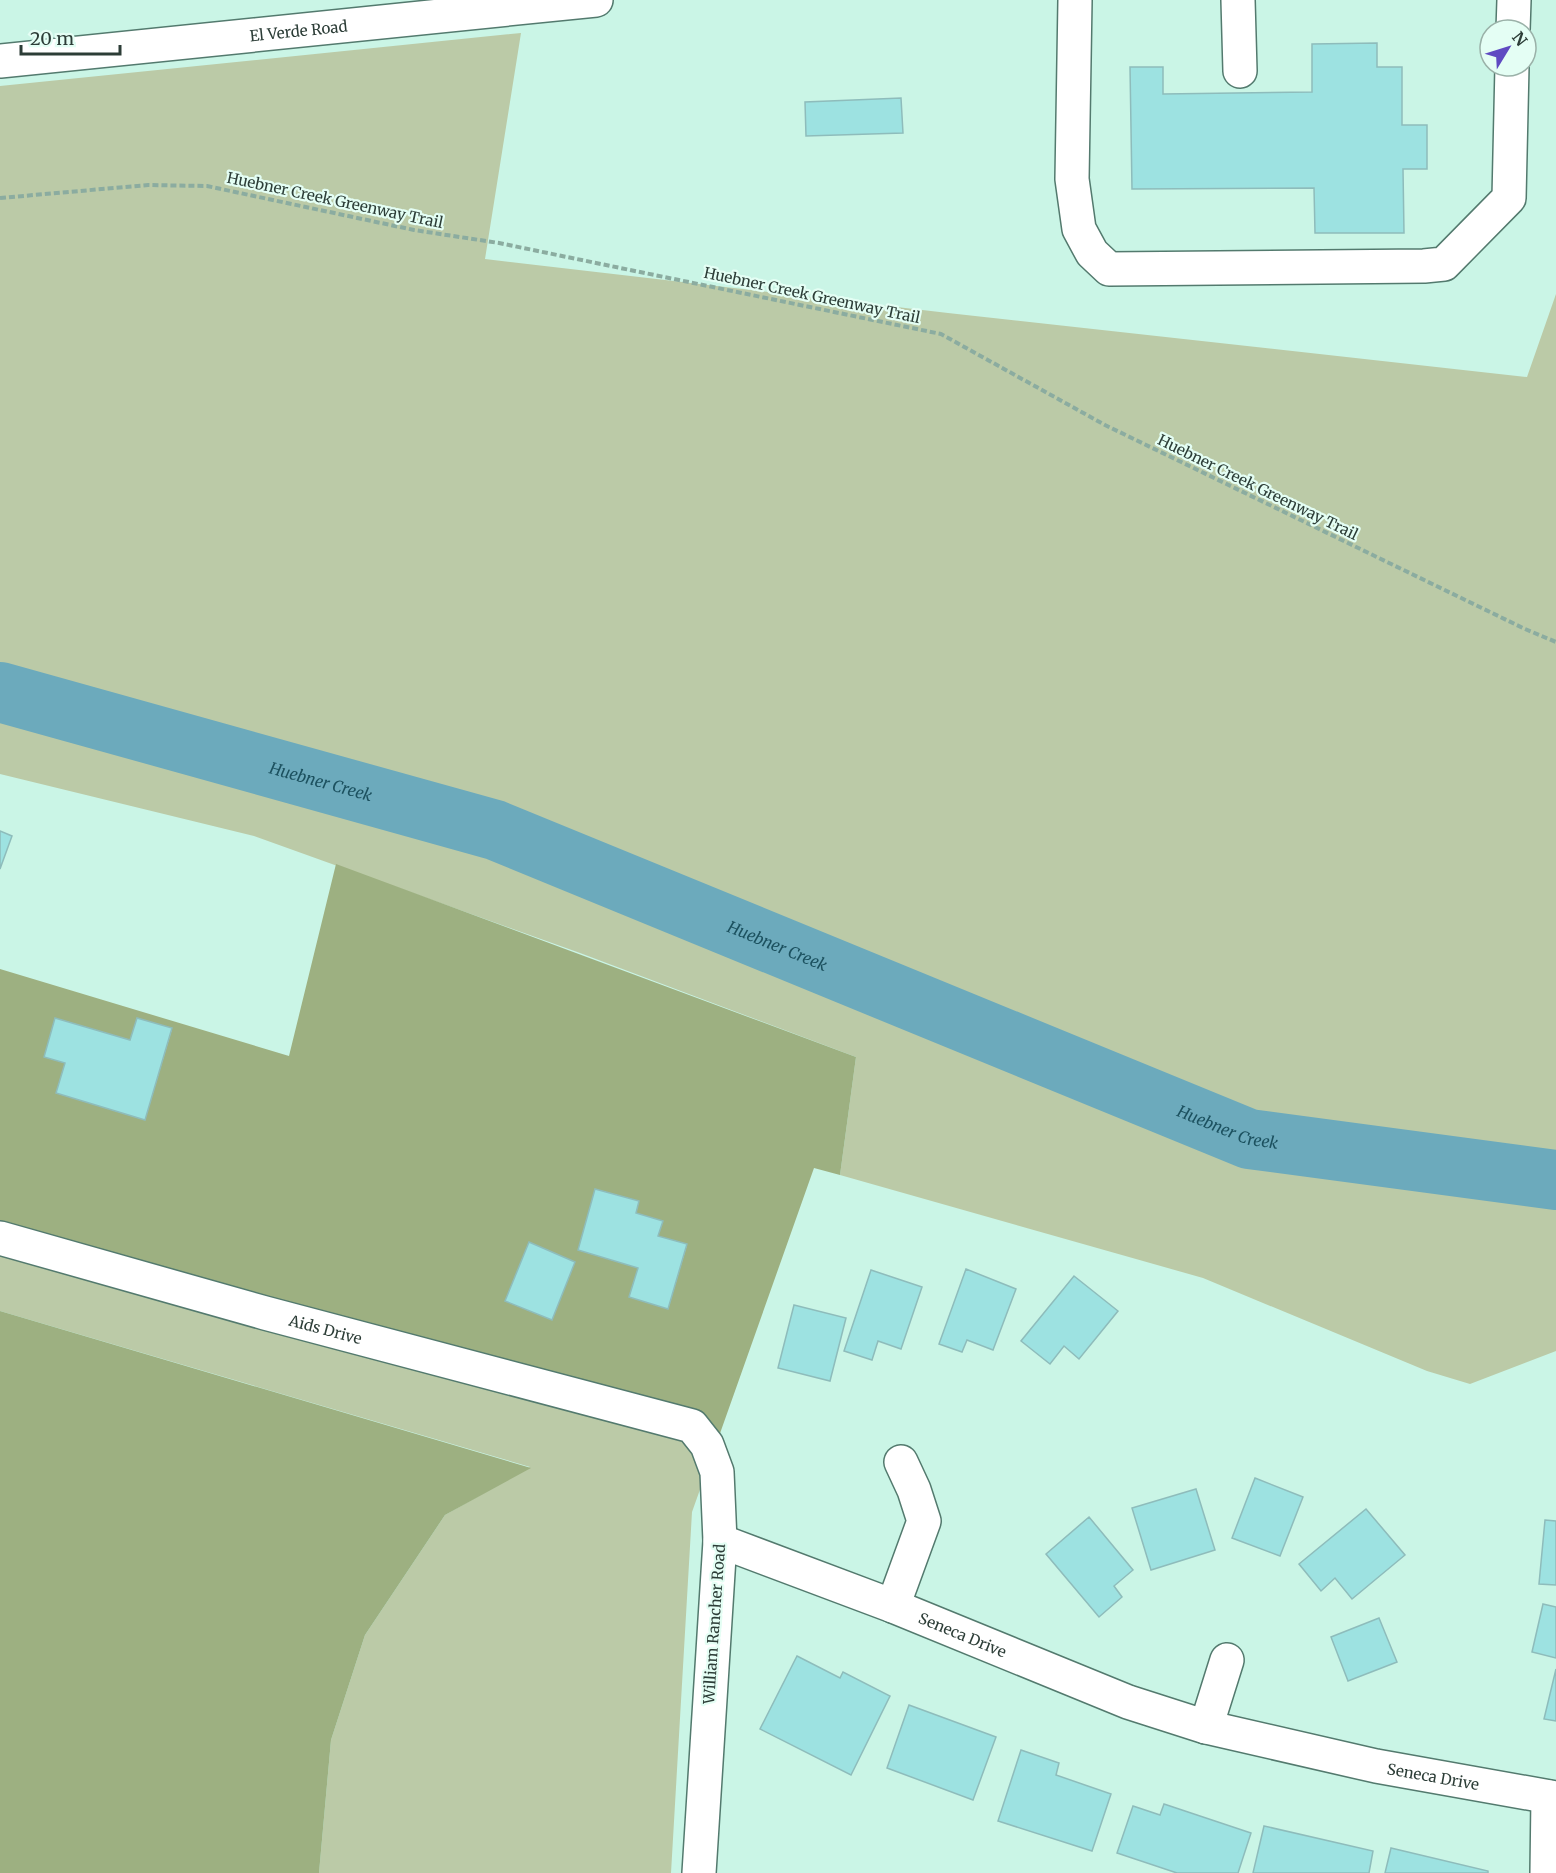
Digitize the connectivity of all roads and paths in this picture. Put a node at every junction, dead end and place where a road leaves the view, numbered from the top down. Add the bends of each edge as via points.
1 (596, 0) edge
2 (1075, 0) edge
3 (1238, 0) edge
4 (1514, 0) edge
5 (1513, 18) edge
6 (0, 61) edge
7 (1240, 71) dead end
8 (1512, 78) edge
9 (0, 198) edge
10 (1556, 642) edge
11 (0, 1238) edge
12 (650, 1415) joint
13 (901, 1462) dead end
14 (720, 1540) junction
15 (893, 1606) junction
16 (1227, 1660) dead end
17 (1206, 1727) junction
18 (1552, 1797) edge
19 (699, 1873) edge
20 (1547, 1873) edge

1 - 6 street, El Verde Road
2 - 8 street via 1072,179 1079,229 1092,254 1109,269 1444,264 1509,198
3 - 7 street
4 - 5 street
9 - 10 path, Huebner Creek Greenway Trail via 148,185 207,186 940,334 1105,425
11 - 12 street, Aids Drive
12 - 14 street, William Rancher Road via 692,1426 707,1445 717,1472
13 - 15 street via 924,1521
14 - 15 street, Seneca Drive
14 - 19 street, William Rancher Road
15 - 17 street, Seneca Drive via 1128,1702
16 - 17 street
17 - 18 street, Seneca Drive via 1376,1766
18 - 20 street

